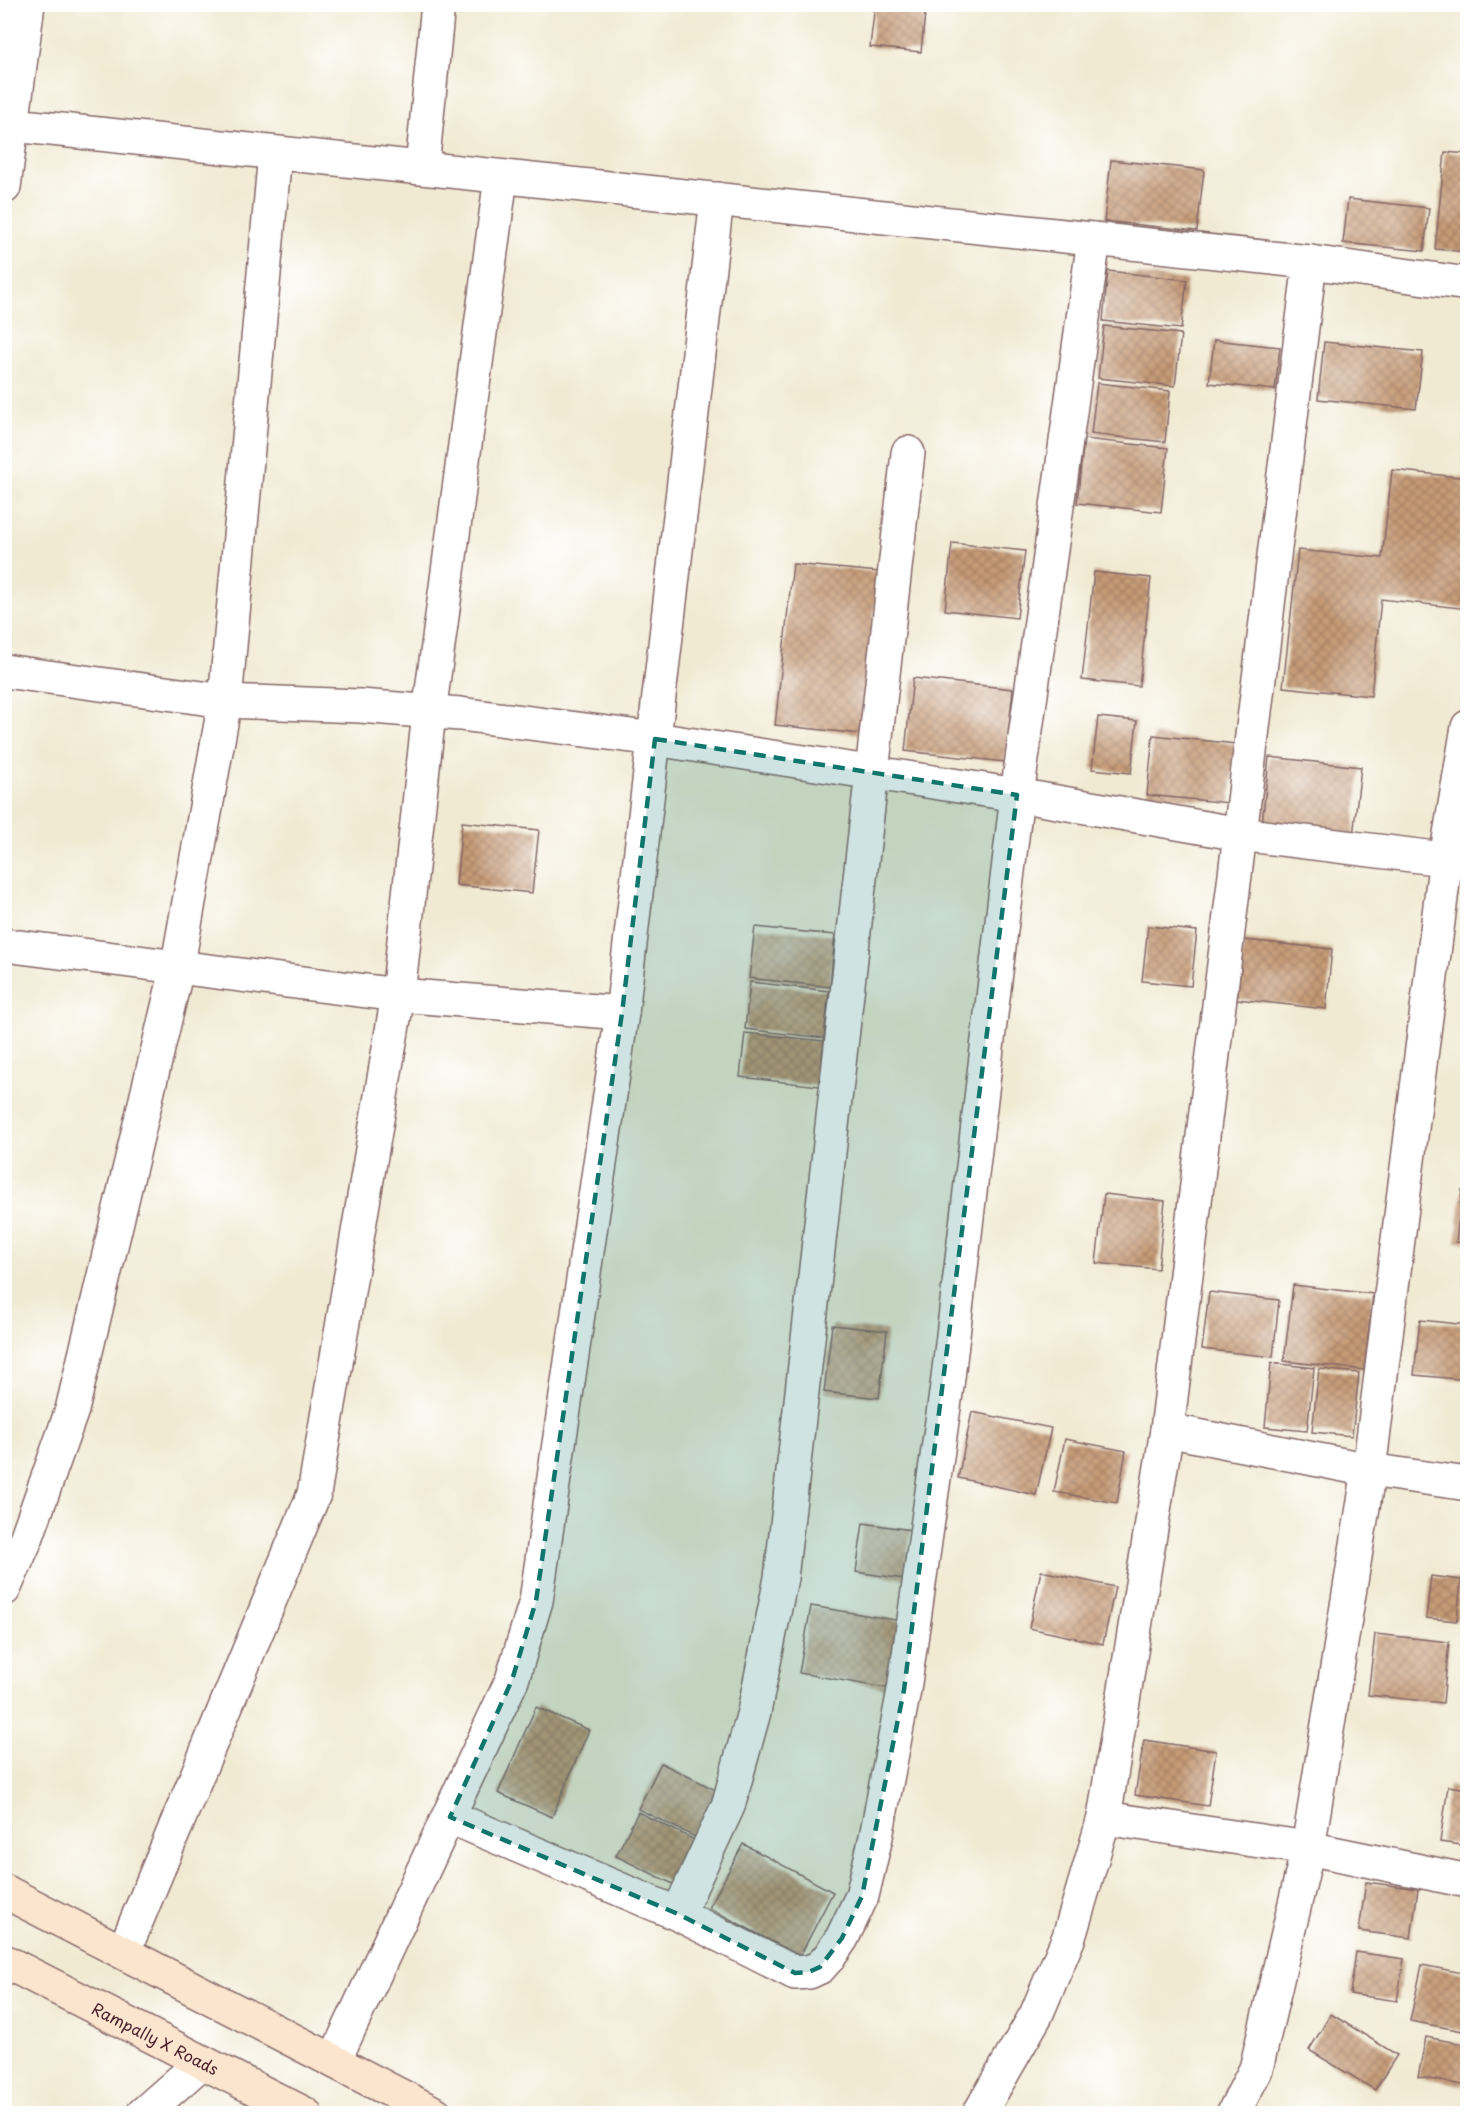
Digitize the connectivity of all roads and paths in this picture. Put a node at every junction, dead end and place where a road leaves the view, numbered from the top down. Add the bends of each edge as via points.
1 (28, 4) edge
2 (438, 4) edge
3 (8, 125) edge
4 (275, 153) junction
5 (422, 168) junction
6 (501, 177) junction
7 (4, 187) edge
8 (717, 200) junction
9 (1094, 239) junction
10 (1310, 262) junction
11 (1467, 284) edge
12 (908, 453) dead end
13 (4, 671) edge
14 (225, 701) junction
15 (429, 713) junction
16 (1467, 727) edge
17 (655, 739) junction
18 (871, 772) junction
19 (1017, 795) junction
20 (1240, 834) junction
21 (1457, 860) edge
22 (4, 945) edge
23 (177, 969) junction
24 (398, 995) junction
25 (622, 1013) junction
26 (1167, 1430) junction
27 (1369, 1470) junction
28 (1467, 1484) edge
29 (4, 1589) edge
30 (450, 1817) junction
31 (1104, 1818) junction
32 (1308, 1848) junction
33 (1467, 1881) edge
34 (4, 1891) edge
35 (678, 1914) junction
36 (124, 1952) junction
37 (4, 1961) edge
38 (334, 2061) junction
39 (202, 2062) junction
40 (143, 2114) edge
41 (305, 2114) edge
42 (436, 2114) edge
43 (979, 2114) edge
44 (1233, 2114) edge

1 - 3 street
2 - 5 street
3 - 4 street
3 - 7 street
4 - 5 street
4 - 14 street
5 - 6 street
6 - 8 street
6 - 15 street
8 - 9 street
8 - 17 street
9 - 10 street
9 - 19 street
10 - 11 street
10 - 20 street
12 - 18 street
13 - 14 street
14 - 15 street
14 - 23 street
15 - 17 street
15 - 24 street
16 - 21 street
17 - 18 street
17 - 25 street
18 - 19 street
18 - 35 street via 781,1578 754,1712 728,1806
19 - 20 street
19 - 35 street via 913,1633 862,1896 842,1938 825,1962 809,1972 795,1973
20 - 21 street
20 - 26 street
21 - 27 street
22 - 23 street
23 - 24 street
23 - 29 street via 72,1410
24 - 25 street
24 - 36 street via 314,1494
25 - 30 street via 536,1601 512,1680
26 - 27 street
26 - 31 street
27 - 28 street
27 - 32 street
30 - 35 street
30 - 38 street
31 - 32 street
31 - 43 street via 1069,1937 1040,2005
32 - 33 street
32 - 44 street via 1256,2069
34 - 36 main road
36 - 38 main road
37 - 39 main road, Rampally X Roads
38 - 42 main road
39 - 40 street
39 - 41 main road, Rampally X Roads

